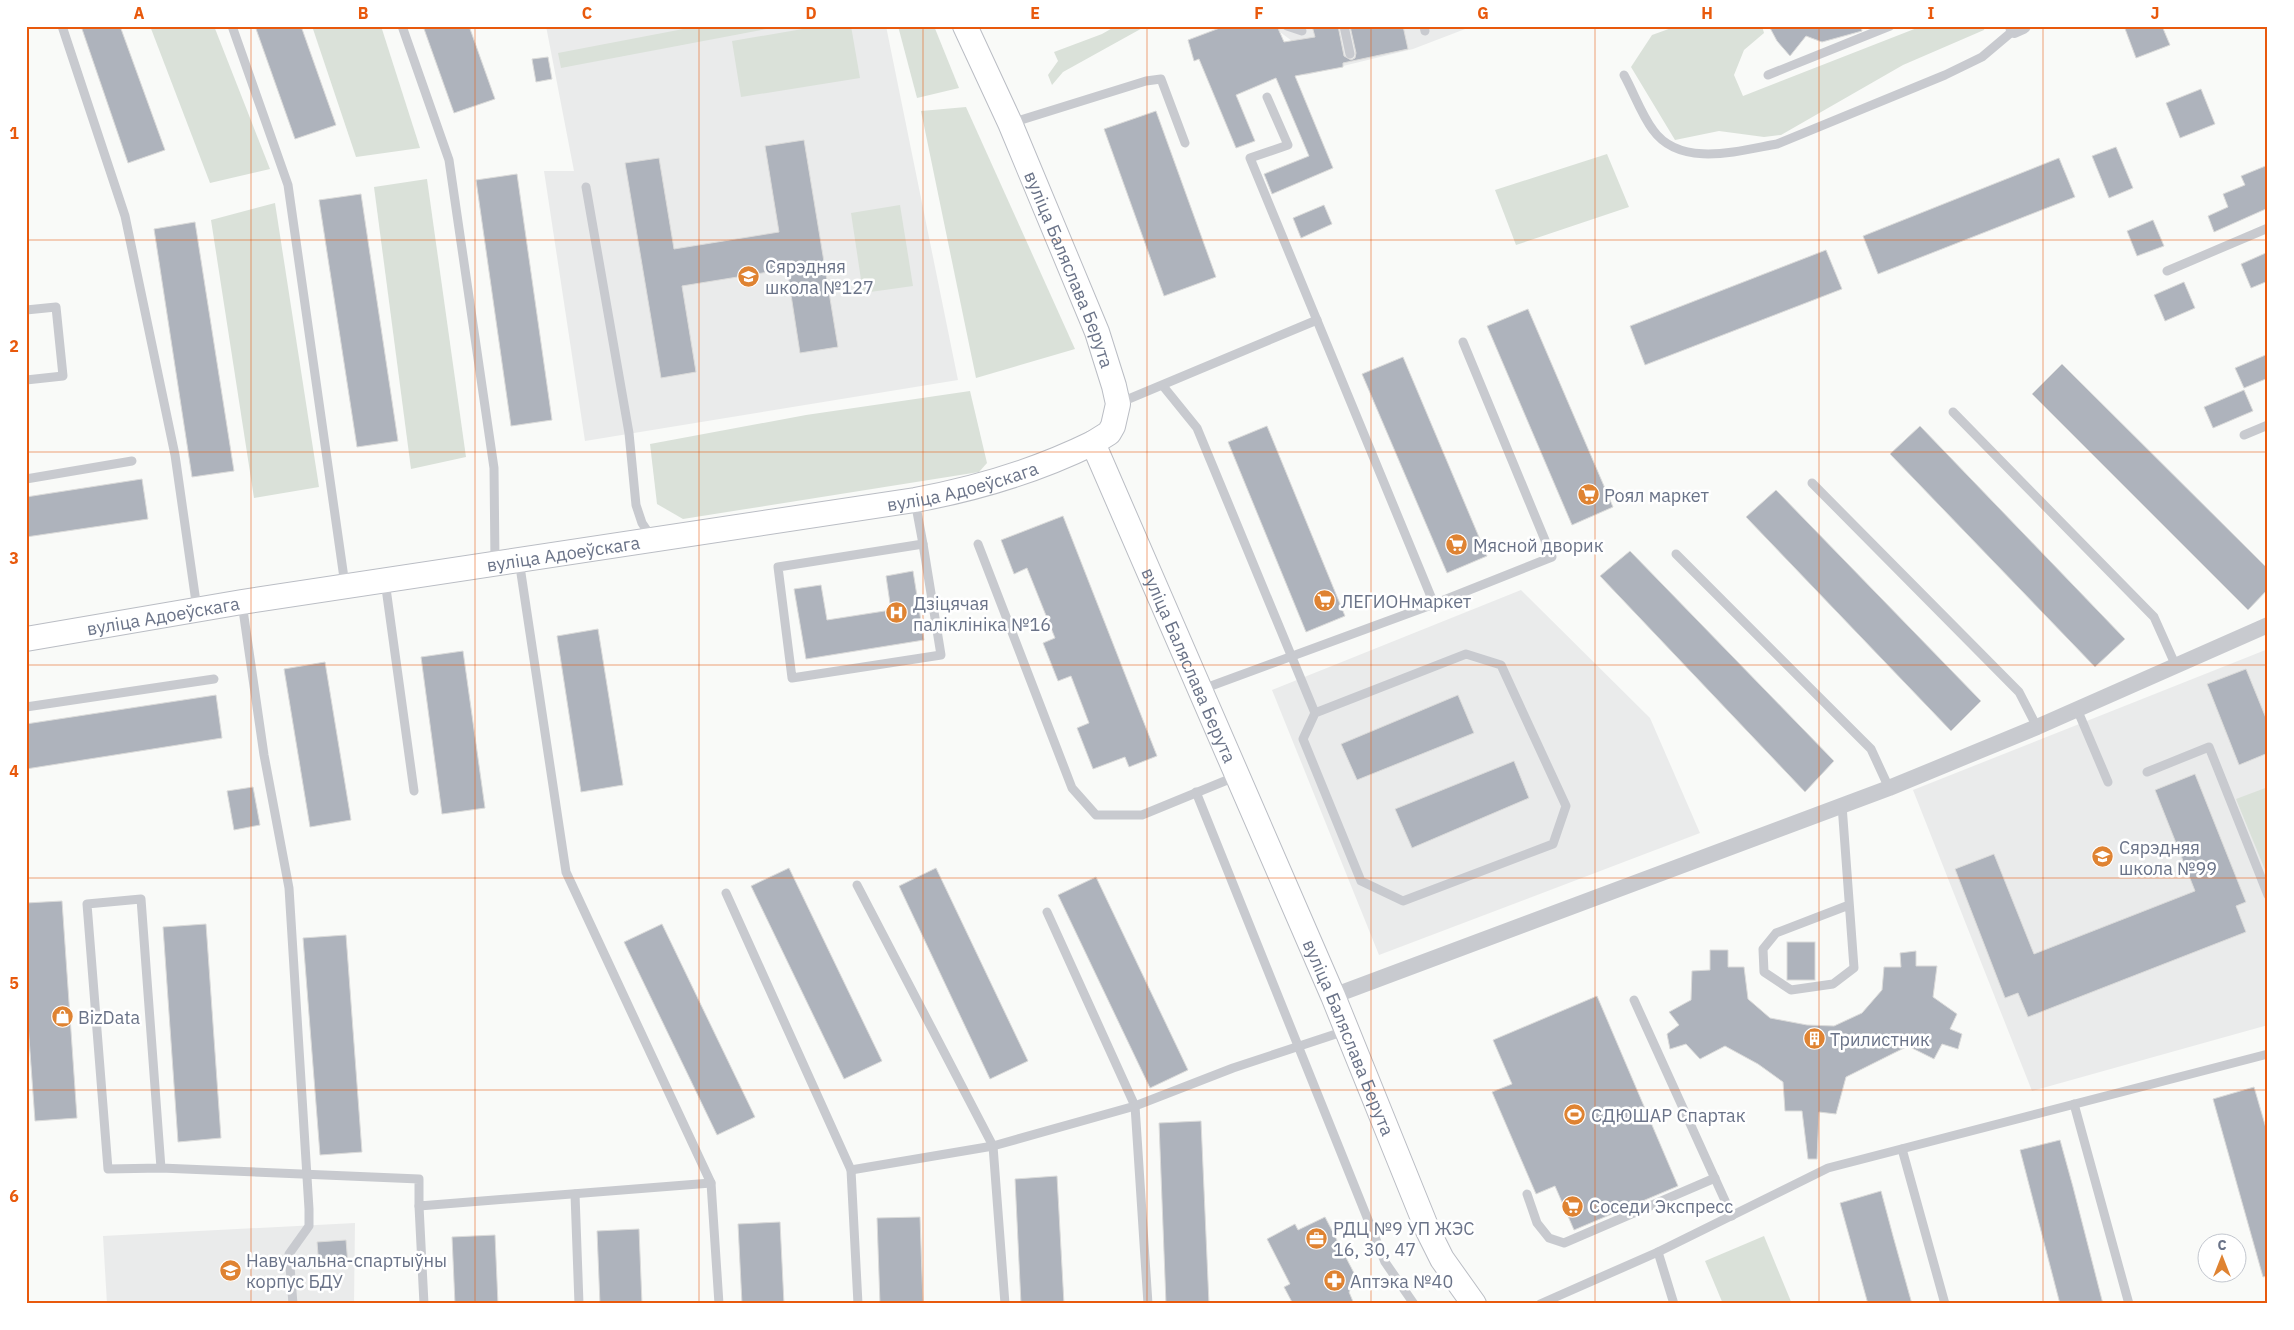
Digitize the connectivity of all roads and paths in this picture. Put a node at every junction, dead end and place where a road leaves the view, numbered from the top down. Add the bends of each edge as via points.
1 (62, 26) edge
2 (232, 26) edge
3 (402, 26) edge
4 (965, 26) edge
5 (1287, 26) edge
6 (1344, 26) edge
7 (1890, 26) edge
8 (2017, 27) edge
9 (1302, 32) dead end
10 (1350, 54) dead end
11 (1624, 75) dead end
12 (1768, 75) dead end
13 (1267, 97) dead end
14 (1010, 124) junction
15 (1185, 143) dead end
16 (586, 186) dead end
17 (2268, 228) edge
18 (2167, 271) dead end
19 (26, 310) edge
20 (1316, 320) junction
21 (1463, 342) dead end
22 (26, 380) edge
23 (1163, 386) junction
24 (1118, 404) junction
25 (1953, 412) dead end
26 (2268, 425) edge
27 (2244, 435) dead end
28 (1093, 443) junction
29 (132, 461) dead end
30 (26, 479) edge
31 (1812, 483) dead end
32 (915, 500) junction
33 (652, 539) junction
34 (923, 544) junction
35 (978, 544) dead end
36 (1676, 554) dead end
37 (518, 560) junction
38 (495, 564) junction
39 (385, 581) junction
40 (345, 587) junction
41 (242, 602) junction
42 (1434, 604) junction
43 (197, 610) junction
44 (2268, 625) edge
45 (26, 639) edge
46 (1292, 656) junction
47 (2175, 664) junction
48 (214, 679) dead end
49 (1200, 690) junction
50 (26, 707) edge
51 (2077, 709) junction
52 (1315, 713) junction
53 (2037, 726) junction
54 (2147, 772) dead end
55 (1237, 776) junction
56 (2108, 782) dead end
57 (1889, 788) junction
58 (414, 791) dead end
59 (1196, 792) junction
60 (1842, 805) junction
61 (856, 885) dead end
62 (726, 893) dead end
63 (2268, 895) edge
64 (1849, 905) junction
65 (1047, 912) dead end
66 (1333, 996) junction
67 (1634, 1000) dead end
68 (1347, 1031) junction
69 (1300, 1048) junction
70 (2267, 1057) edge
71 (2074, 1104) junction
72 (1135, 1106) junction
73 (993, 1146) junction
74 (1902, 1149) junction
75 (161, 1168) junction
76 (851, 1170) junction
77 (307, 1174) junction
78 (1715, 1178) junction
79 (711, 1183) junction
80 (575, 1194) junction
81 (1526, 1194) dead end
82 (419, 1206) junction
83 (1732, 1216) junction
84 (1658, 1252) junction
85 (293, 1304) edge
86 (424, 1304) edge
87 (579, 1304) edge
88 (719, 1304) edge
89 (858, 1304) edge
90 (1005, 1304) edge
91 (1148, 1304) edge
92 (1414, 1304) edge
93 (1474, 1304) edge
94 (1540, 1304) edge
95 (1674, 1304) edge
96 (1945, 1304) edge
97 (2129, 1304) edge

1 - 43 lane via 125,216 175,455
2 - 40 lane via 288,185
3 - 38 lane via 449,160 494,468
4 - 14 street, вуліца Баляслава Берута
5 - 9 lane
6 - 10 lane
7 - 12 lane
8 - 11 lane via 1982,57 1945,75 1777,144 1750,149 1695,154 1670,147 1653,131
13 - 20 lane via 1288,145 1250,158
14 - 15 lane via 1161,79
14 - 24 street, вуліца Баляслава Берута via 1097,332
16 - 33 lane via 629,433 636,505
17 - 18 lane
19 - 22 lane via 56,307 63,376
20 - 23 lane
20 - 42 lane
21 - 42 lane via 1552,557
23 - 24 lane
23 - 46 lane via 1198,428
24 - 28 street via 1109,433
25 - 47 lane via 2154,617
26 - 27 lane
28 - 32 street, вуліца Адоеўскага via 1069,455 996,479
28 - 49 street, вуліца Баляслава Берута
29 - 30 lane
31 - 53 lane via 2020,692
32 - 33 street, вуліца Адоеўскага
32 - 34 lane
33 - 37 street, вуліца Адоеўскага
34 - 34 lane via 941,655 792,678 778,567
35 - 59 lane via 1072,788 1096,815 1142,815
36 - 57 lane via 1871,750
37 - 38 street, вуліца Адоеўскага
37 - 79 lane via 566,872
38 - 39 street, вуліца Адоеўскага
39 - 40 street, вуліца Адоеўскага
39 - 58 lane
40 - 41 street, вуліца Адоеўскага
41 - 43 street, вуліца Адоеўскага
41 - 77 lane via 264,755 289,888
42 - 46 lane
43 - 45 street, вуліца Адоеўскага
44 - 47 street
46 - 49 lane
46 - 52 lane
47 - 51 street
48 - 50 lane
49 - 55 street, вуліца Баляслава Берута
51 - 53 street
51 - 56 lane
52 - 52 lane via 1303,739 1361,881 1403,902 1553,844 1566,806 1501,665 1466,654
53 - 57 street
54 - 63 lane via 2208,747
55 - 59 lane
55 - 66 street, вуліца Баляслава Берута
57 - 60 street
59 - 69 lane
60 - 64 lane
60 - 66 street
61 - 73 lane
62 - 76 lane
64 - 64 lane via 1854,968 1833,984 1790,990 1764,972 1763,949 1776,932
65 - 72 lane
66 - 68 street, вуліца Баляслава Берута
67 - 78 lane
68 - 69 lane
68 - 93 street, вуліца Баляслава Берута via 1428,1230 1442,1259
69 - 72 lane via 1233,1068
69 - 92 lane via 1385,1262
70 - 71 lane
71 - 74 lane
71 - 97 lane
72 - 73 lane
72 - 91 lane
73 - 76 lane
73 - 90 lane
74 - 83 lane via 1828,1168
74 - 96 lane
75 - 75 lane via 142,899 87,904 108,1169
75 - 77 lane
76 - 89 lane
77 - 82 lane via 418,1179
77 - 85 lane via 309,1226 289,1254
78 - 81 lane via 1564,1243 1549,1238 1537,1223
78 - 83 lane
79 - 80 lane
79 - 88 lane
80 - 82 lane
80 - 87 lane
82 - 86 lane
83 - 84 lane
84 - 94 lane
84 - 95 lane

